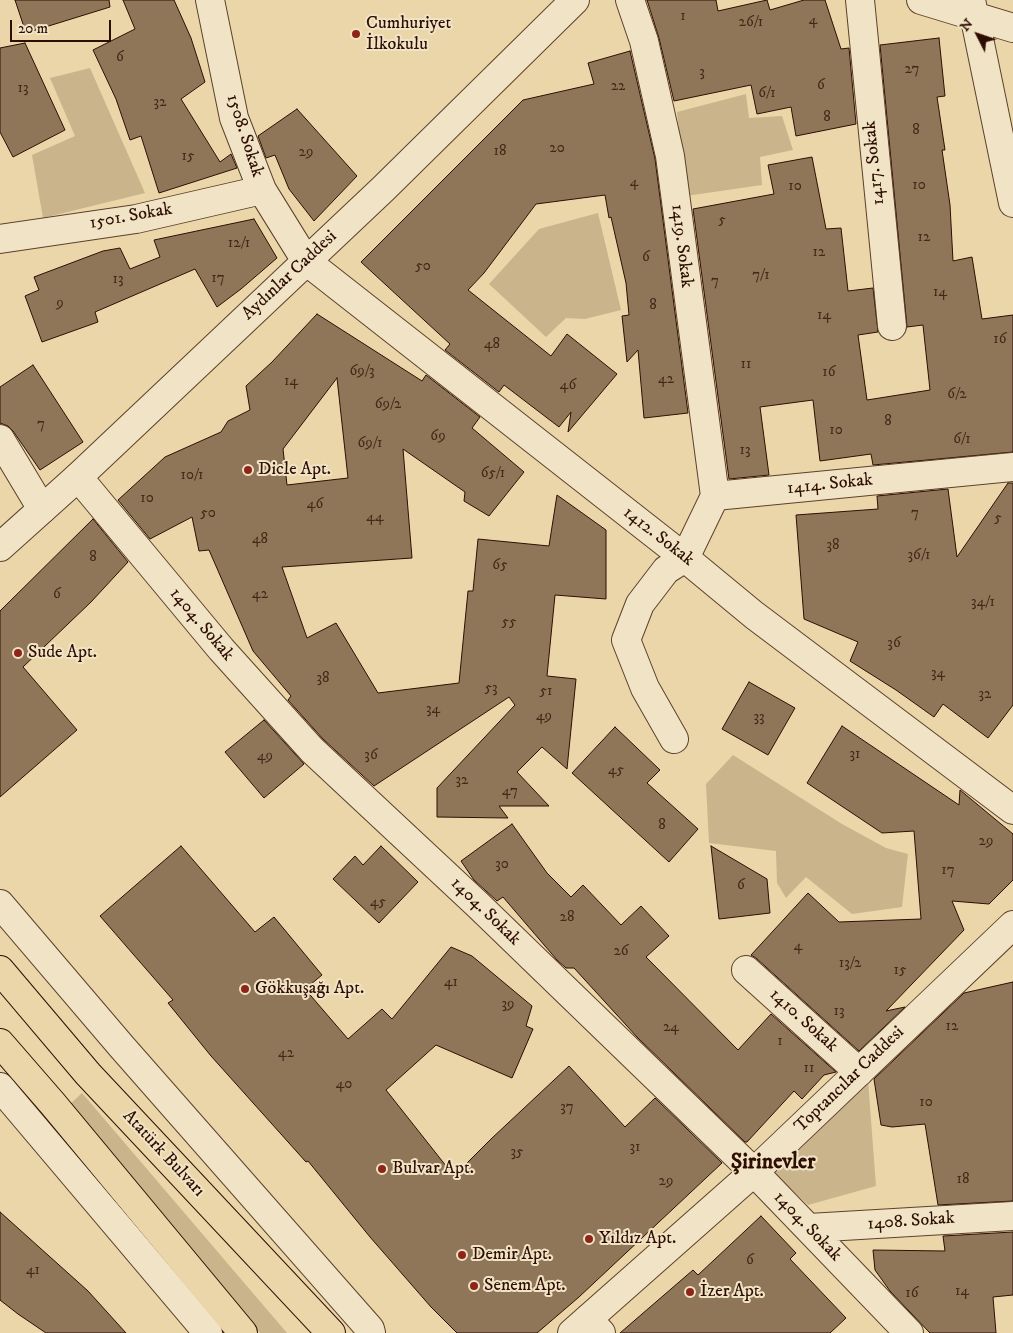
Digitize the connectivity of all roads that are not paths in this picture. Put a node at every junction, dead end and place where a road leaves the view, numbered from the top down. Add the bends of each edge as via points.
1 (210, 0) edge
2 (575, 0) edge
3 (630, 0) edge
4 (860, 0) edge
5 (921, 0) edge
6 (973, 9) edge
7 (1013, 28) edge
8 (262, 190) junction
9 (1013, 203) edge
10 (0, 239) edge
11 (306, 261) junction
12 (892, 326) dead end
13 (0, 439) edge
14 (1013, 467) edge
15 (78, 477) junction
16 (715, 496) junction
17 (42, 509) junction
18 (0, 547) edge
19 (685, 558) junction
20 (674, 739) dead end
21 (1013, 810) edge
22 (0, 904) edge
23 (1013, 925) edge
24 (0, 970) edge
25 (746, 970) dead end
26 (0, 1043) edge
27 (859, 1072) junction
28 (0, 1087) edge
29 (754, 1172) junction
30 (1013, 1216) edge
31 (809, 1228) junction
32 (587, 1328) edge
33 (208, 1333) edge
34 (243, 1333) edge
35 (332, 1333) edge
36 (371, 1333) edge
37 (909, 1333) edge

1 - 8 street, 1508. Sokak via 234,118
2 - 11 street, Aydınlar Caddesi
3 - 16 street, 1419. Sokak via 644,41 670,156
4 - 12 street, 1417. Sokak
5 - 6 street
6 - 7 street
6 - 9 street
8 - 10 street, 1501. Sokak via 136,219
8 - 11 street, 1508. Sokak
11 - 15 street, Aydınlar Caddesi
11 - 19 street, 1412. Sokak
13 - 17 street
14 - 16 street, 1414. Sokak
15 - 17 street, Aydınlar Caddesi
15 - 29 street, 1404. Sokak via 221,649 312,750 478,905
16 - 19 street
17 - 18 street, Aydınlar Caddesi
19 - 20 street via 666,570 640,604 626,640 645,688
19 - 21 street, 1412. Sokak via 754,615
22 - 36 street
23 - 27 street, Toptancılar Caddesi
24 - 35 main road, Atatürk Bulvarı via 88,1074
25 - 27 street, 1410. Sokak
26 - 34 main road
27 - 29 street, Toptancılar Caddesi
28 - 33 street
29 - 31 street, 1404. Sokak
29 - 32 street, Toptancılar Caddesi
30 - 31 street, 1408. Sokak
31 - 37 street, 1404. Sokak

